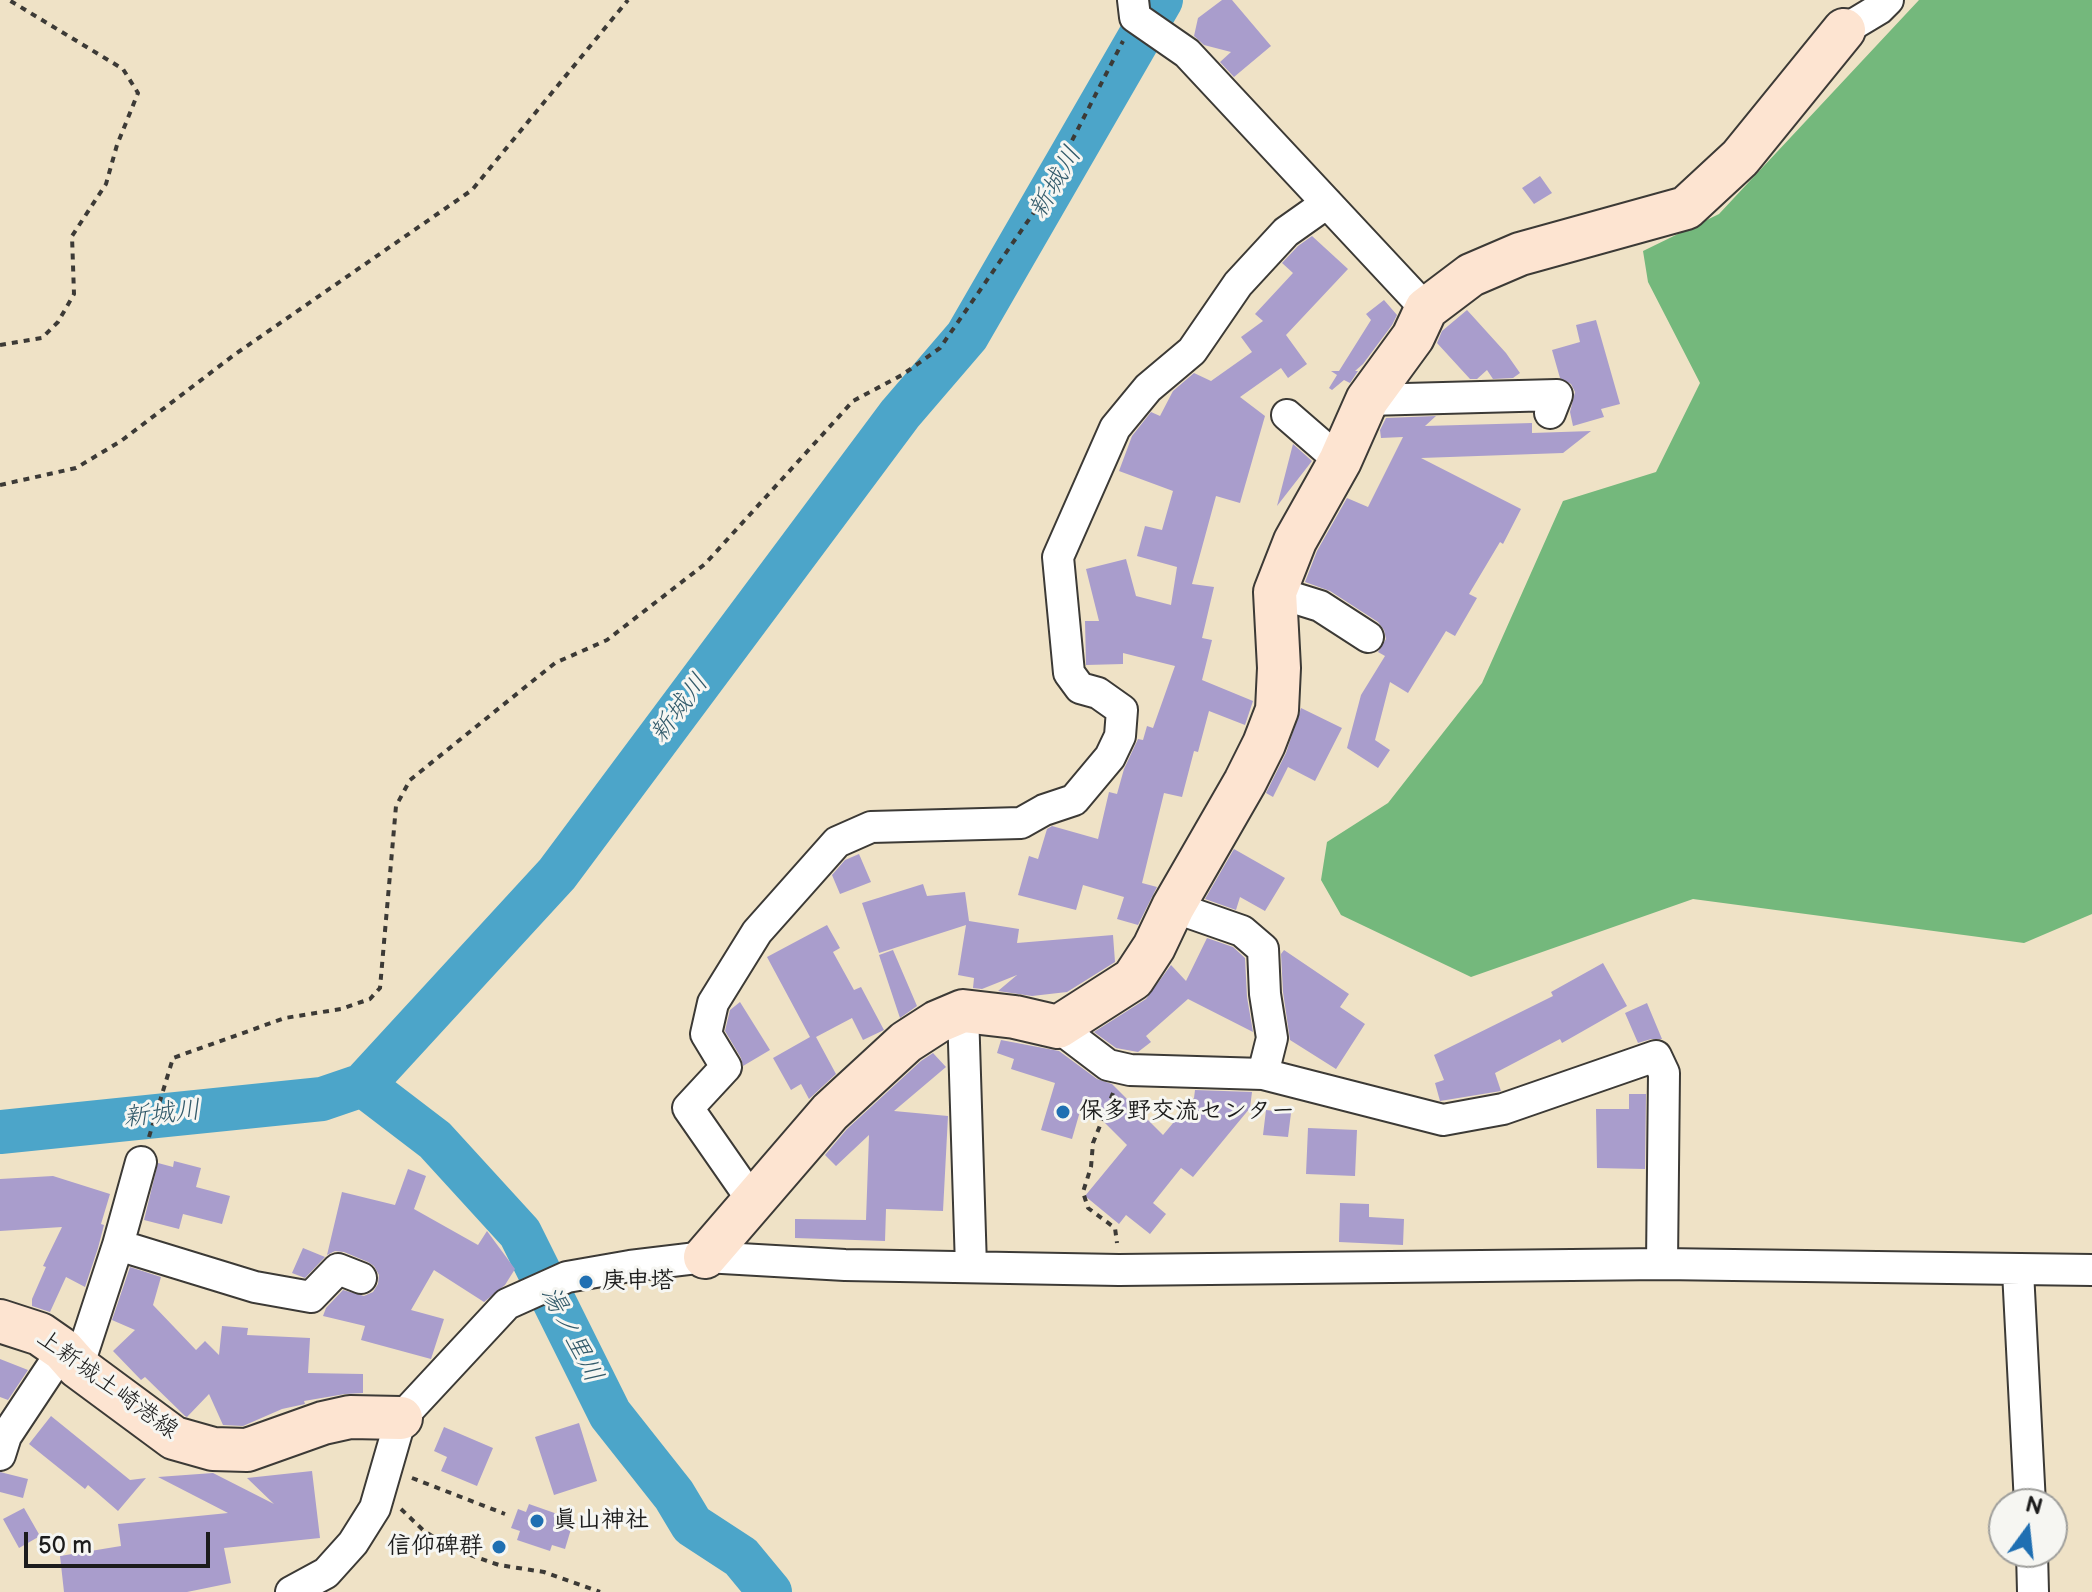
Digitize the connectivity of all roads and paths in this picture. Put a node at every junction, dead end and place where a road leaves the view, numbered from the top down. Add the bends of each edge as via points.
1 (9, 0) edge
2 (628, 0) edge
3 (1888, 0) edge
4 (1138, 13) edge
5 (1857, 15) edge
6 (1327, 203) junction
7 (1426, 309) junction
8 (0, 345) edge
9 (1367, 400) junction
10 (1550, 413) dead end
11 (1287, 415) dead end
12 (1340, 461) junction
13 (0, 485) edge
14 (1275, 592) junction
15 (1368, 637) dead end
16 (1173, 907) junction
17 (963, 1011) junction
18 (1058, 1027) junction
19 (1117, 1067) junction
20 (1263, 1074) junction
21 (141, 1162) joint
22 (752, 1200) junction
23 (118, 1245) junction
24 (705, 1257) junction
25 (1662, 1264) junction
26 (971, 1267) junction
27 (1119, 1270) junction
28 (2092, 1270) edge
29 (2018, 1271) junction
30 (361, 1278) dead end
31 (0, 1321) edge
32 (70, 1359) junction
33 (401, 1418) junction
34 (0, 1455) edge
35 (385, 1479) junction
36 (2029, 1488) edge
37 (505, 1514) dead end
38 (2032, 1568) edge
39 (291, 1592) edge
40 (600, 1592) edge
41 (2033, 1592) edge

1 - 8 path via 123,69 138,93 106,184 72,236 74,294 42,338
2 - 13 path via 472,190 234,355 121,441 76,468
3 - 5 street via 1879,9
4 - 6 street via 1187,53
4 - 21 path via 1039,205 940,348 853,401 705,564 607,640 555,663 410,780 396,806 380,988 370,999 341,1009 285,1018 173,1058
5 - 7 street via 1740,158 1686,208 1520,254 1471,275
6 - 7 street
6 - 22 street via 1286,232 1238,284 1192,351 1148,388 1115,428 1058,557 1069,673 1080,688 1122,710 1120,736 1110,757 1074,800 1021,823 871,827 837,842 757,932 713,1003 706,1034 726,1067 688,1108
7 - 9 street via 1413,337
9 - 10 street via 1557,395
9 - 12 street
11 - 12 street
12 - 14 street via 1295,541
14 - 15 street via 1320,606
14 - 16 street via 1277,710 1245,782
16 - 18 street via 1133,979
16 - 20 street via 1242,931 1263,949 1272,1038
17 - 18 street
17 - 22 street via 906,1042 830,1112
17 - 26 street
18 - 19 street
19 - 20 street
19 - 27 path via 1083,1192 1088,1208 1115,1228
20 - 25 street via 1443,1120 1503,1109 1656,1056 1664,1073
21 - 23 street
22 - 24 street
23 - 30 street via 255,1287 311,1297 338,1269
23 - 32 street
24 - 26 street
24 - 33 street via 567,1277 507,1304
25 - 27 street
25 - 29 street
26 - 27 street
28 - 29 street
29 - 36 street
31 - 32 street, 上新城土崎港線 via 40,1334
32 - 33 street, 上新城土崎港線 via 174,1438 213,1449 247,1450 350,1417
32 - 34 street via 6,1436
33 - 35 street
35 - 37 path
35 - 39 street via 375,1508 353,1543 326,1573
35 - 40 path via 423,1530 450,1548
38 - 41 street

